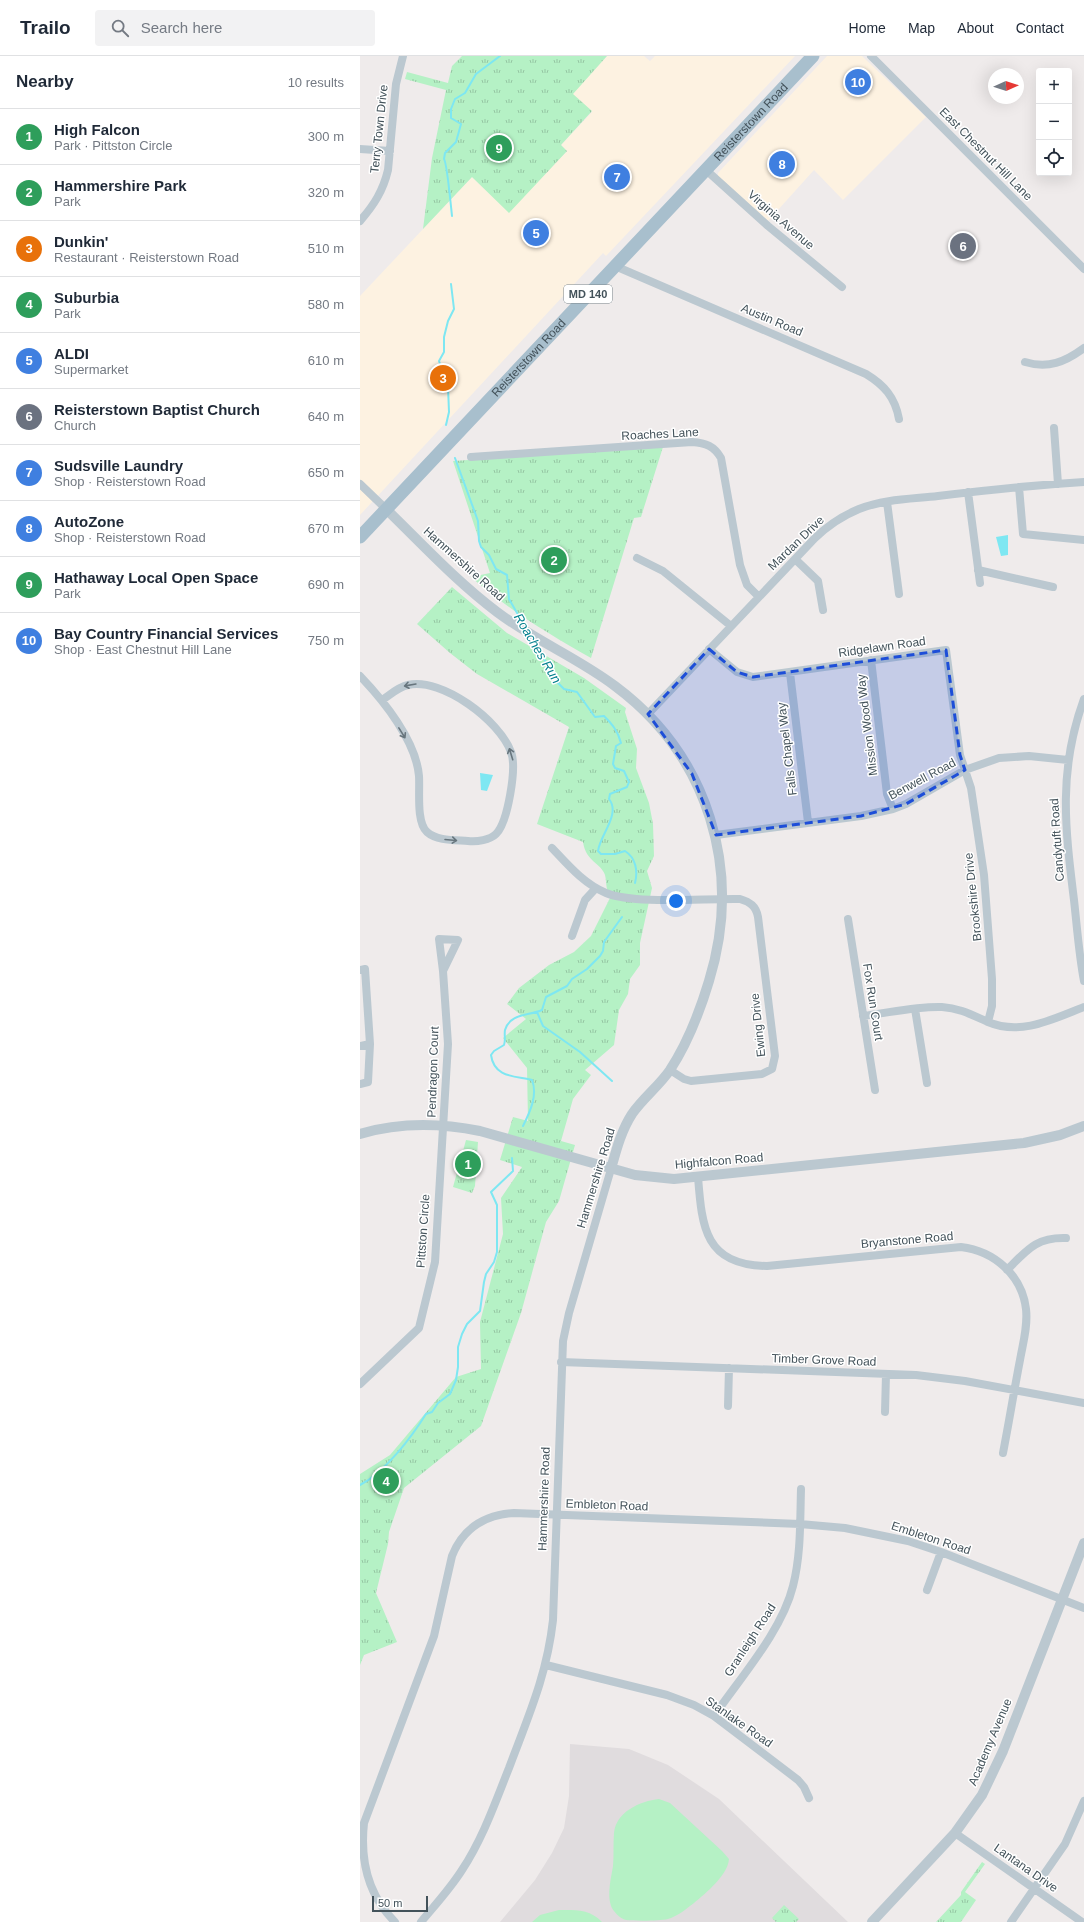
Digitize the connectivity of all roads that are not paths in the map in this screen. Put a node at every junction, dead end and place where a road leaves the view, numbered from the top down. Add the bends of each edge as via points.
1 (403, 56) edge
2 (813, 56) edge
3 (871, 56) edge
4 (360, 149) edge
5 (390, 151) junction
6 (706, 170) junction
7 (360, 221) edge
8 (615, 266) junction
9 (1084, 270) edge
10 (842, 287) dead end
11 (1084, 348) edge
12 (1025, 362) dead end
13 (899, 419) dead end
14 (1054, 428) dead end
15 (471, 457) dead end
16 (1084, 482) edge
17 (360, 484) edge
18 (1058, 484) junction
19 (1019, 487) junction
20 (968, 492) junction
21 (887, 502) junction
22 (386, 509) junction
23 (360, 537) edge
24 (1084, 540) edge
25 (637, 558) dead end
26 (795, 559) junction
27 (978, 570) junction
28 (980, 583) dead end
29 (1053, 587) dead end
30 (899, 594) dead end
31 (759, 596) junction
32 (823, 610) dead end
33 (731, 626) junction
34 (709, 649) junction
35 (871, 660) junction
36 (790, 673) junction
37 (360, 676) edge
38 (1084, 699) edge
39 (382, 700) junction
40 (648, 714) junction
41 (1068, 760) junction
42 (965, 770) junction
43 (893, 809) junction
44 (808, 822) junction
45 (716, 835) junction
46 (552, 848) dead end
47 (596, 888) junction
48 (723, 898) junction
49 (848, 919) dead end
50 (572, 936) dead end
51 (1082, 946) edge
52 (360, 970) edge
53 (444, 971) dead end
54 (1084, 981) edge
55 (1084, 1007) edge
56 (915, 1010) junction
57 (863, 1016) junction
58 (988, 1022) junction
59 (370, 1044) junction
60 (360, 1046) edge
61 (670, 1070) junction
62 (927, 1083) dead end
63 (360, 1084) edge
64 (875, 1090) dead end
65 (442, 1126) junction
66 (1084, 1126) edge
67 (360, 1134) edge
68 (611, 1169) junction
69 (698, 1177) junction
70 (1066, 1238) dead end
71 (1007, 1270) junction
72 (561, 1362) junction
73 (729, 1368) junction
74 (886, 1374) junction
75 (360, 1384) edge
76 (1015, 1389) junction
77 (1084, 1403) edge
78 (728, 1406) dead end
79 (885, 1412) dead end
80 (1003, 1453) dead end
81 (801, 1489) dead end
82 (556, 1515) junction
83 (800, 1524) junction
84 (1084, 1543) edge
85 (941, 1552) junction
86 (927, 1590) dead end
87 (1062, 1599) junction
88 (1084, 1608) edge
89 (546, 1665) junction
90 (714, 1716) junction
91 (809, 1798) dead end
92 (1084, 1801) edge
93 (1082, 1812) edge
94 (955, 1833) junction
95 (1034, 1888) junction
96 (395, 1922) edge
97 (421, 1922) edge
98 (872, 1922) edge
99 (1011, 1922) edge
100 (1082, 1922) edge

1 - 5 street, Terry Town Drive via 396,84
2 - 6 main road, Reisterstown Road / MD 140
3 - 9 street, East Chestnut Hill Lane
4 - 5 street
5 - 7 street, Terry Town Drive via 382,190 372,208
6 - 8 main road, Reisterstown Road / MD 140
6 - 10 street, Virginia Avenue via 768,226
8 - 13 street, Austin Road via 866,374 892,396
8 - 22 main road, Reisterstown Road / MD 140
11 - 12 street via 1057,364 1047,366
14 - 18 street
15 - 31 street, Roaches Lane via 692,442 707,444 722,458 740,565 747,585
16 - 18 street, Mardan Drive
17 - 22 street
18 - 19 street, Mardan Drive
19 - 20 street, Mardan Drive
19 - 24 street via 1023,534
20 - 21 street, Mardan Drive
20 - 27 street
21 - 26 street, Mardan Drive via 846,514 824,529
21 - 30 street
22 - 23 main road, Reisterstown Road / MD 140
22 - 40 street, Hammershire Road via 450,572 496,612 613,684
25 - 33 street via 663,571
26 - 31 street, Mardan Drive
26 - 32 street via 818,581
27 - 28 street
27 - 29 street
31 - 33 street, Mardan Drive
33 - 34 street, Mardan Drive
34 - 36 street, Ridgelawn Road via 745,676
34 - 40 street, Mardan Drive
35 - 36 street, Ridgelawn Road
35 - 42 street, Ridgelawn Road via 946,650 960,755
35 - 43 street, Mission Wood Way via 887,794
36 - 44 street, Falls Chapel Way
37 - 39 street
38 - 41 street, Candytuft Road via 1075,725
39 -> 39 street via 417,760 421,819 427,832 442,839 471,841 490,838 496,834 504,820 514,774 511,752 502,736 466,701 422,684 401,687
40 - 45 street, Hammershire Road via 678,751 692,774 704,799
41 - 42 street, Benwell Road via 1014,756 984,762
41 - 51 street, Candytuft Road via 1065,819
42 - 43 street, Benwell Road
42 - 58 street, Brookshire Drive via 972,795 988,918 992,1006
43 - 44 street, Benwell Road via 861,816
44 - 45 street, Benwell Road
45 - 48 street, Hammershire Road
46 - 47 street via 577,874
47 - 48 street via 613,896 631,898
47 - 50 street via 585,900
48 - 61 street, Hammershire Road via 720,939 708,985 687,1038
48 - 61 street, Ewing Drive via 746,900 757,911 774,1064 772,1069 762,1074 691,1081
49 - 57 street, Fox Run Court
51 - 54 street, Candytuft Road
52 - 59 street via 365,969
53 - 65 street, Pendragon Court via 448,1044
55 - 58 street via 1028,1026 1010,1028
56 - 57 street
56 - 58 street via 930,1007 954,1008
56 - 62 street
57 - 64 street, Fox Run Court
59 - 60 street
59 - 63 street via 368,1082
61 - 68 street, Hammershire Road via 632,1114 622,1134
65 - 67 street, Highfalcon Road via 402,1126
65 - 68 street, Highfalcon Road via 480,1131
65 - 75 street, Pittston Circle via 435,1262 419,1328
66 - 69 street, Highfalcon Road via 1060,1135 1024,1143
68 - 69 street, Highfalcon Road via 653,1178
68 - 72 street, Hammershire Road via 569,1313
69 - 71 street, Bryanstone Road via 701,1214 711,1242 727,1256 746,1264 767,1266 961,1247 986,1253
70 - 71 street via 1038,1242
71 - 76 street, Bryanstone Road via 1020,1289 1027,1316
72 - 73 street, Timber Grove Road
72 - 82 street, Hammershire Road
73 - 74 street, Timber Grove Road
73 - 78 street
74 - 76 street, Timber Grove Road via 941,1377
74 - 79 street
76 - 77 street, Timber Grove Road
76 - 80 street, Bryanstone Road
81 - 83 street, Granleigh Road
82 - 83 street, Embleton Road
82 - 89 street, Hammershire Road via 553,1620
82 - 96 street, Embleton Road via 514,1513 499,1514 486,1519 464,1534 452,1556 434,1636 363,1827 364,1867 384,1910
83 - 85 street, Embleton Road via 866,1532 908,1541
83 - 90 street, Granleigh Road via 793,1588 784,1609 769,1637
84 - 87 street, Academy Avenue
85 - 86 street
85 - 87 street, Embleton Road
87 - 88 street, Embleton Road
87 - 94 street, Academy Avenue via 992,1777
89 - 90 street, Stanlake Road via 667,1695
89 - 97 street, Hammershire Road via 488,1822 450,1888
90 - 91 street, Stanlake Road via 798,1780
92 - 93 street
93 - 95 street via 1065,1844
94 - 95 street, Lantana Drive
94 - 98 street, Academy Avenue
95 - 99 street
95 - 100 street, Lantana Drive

